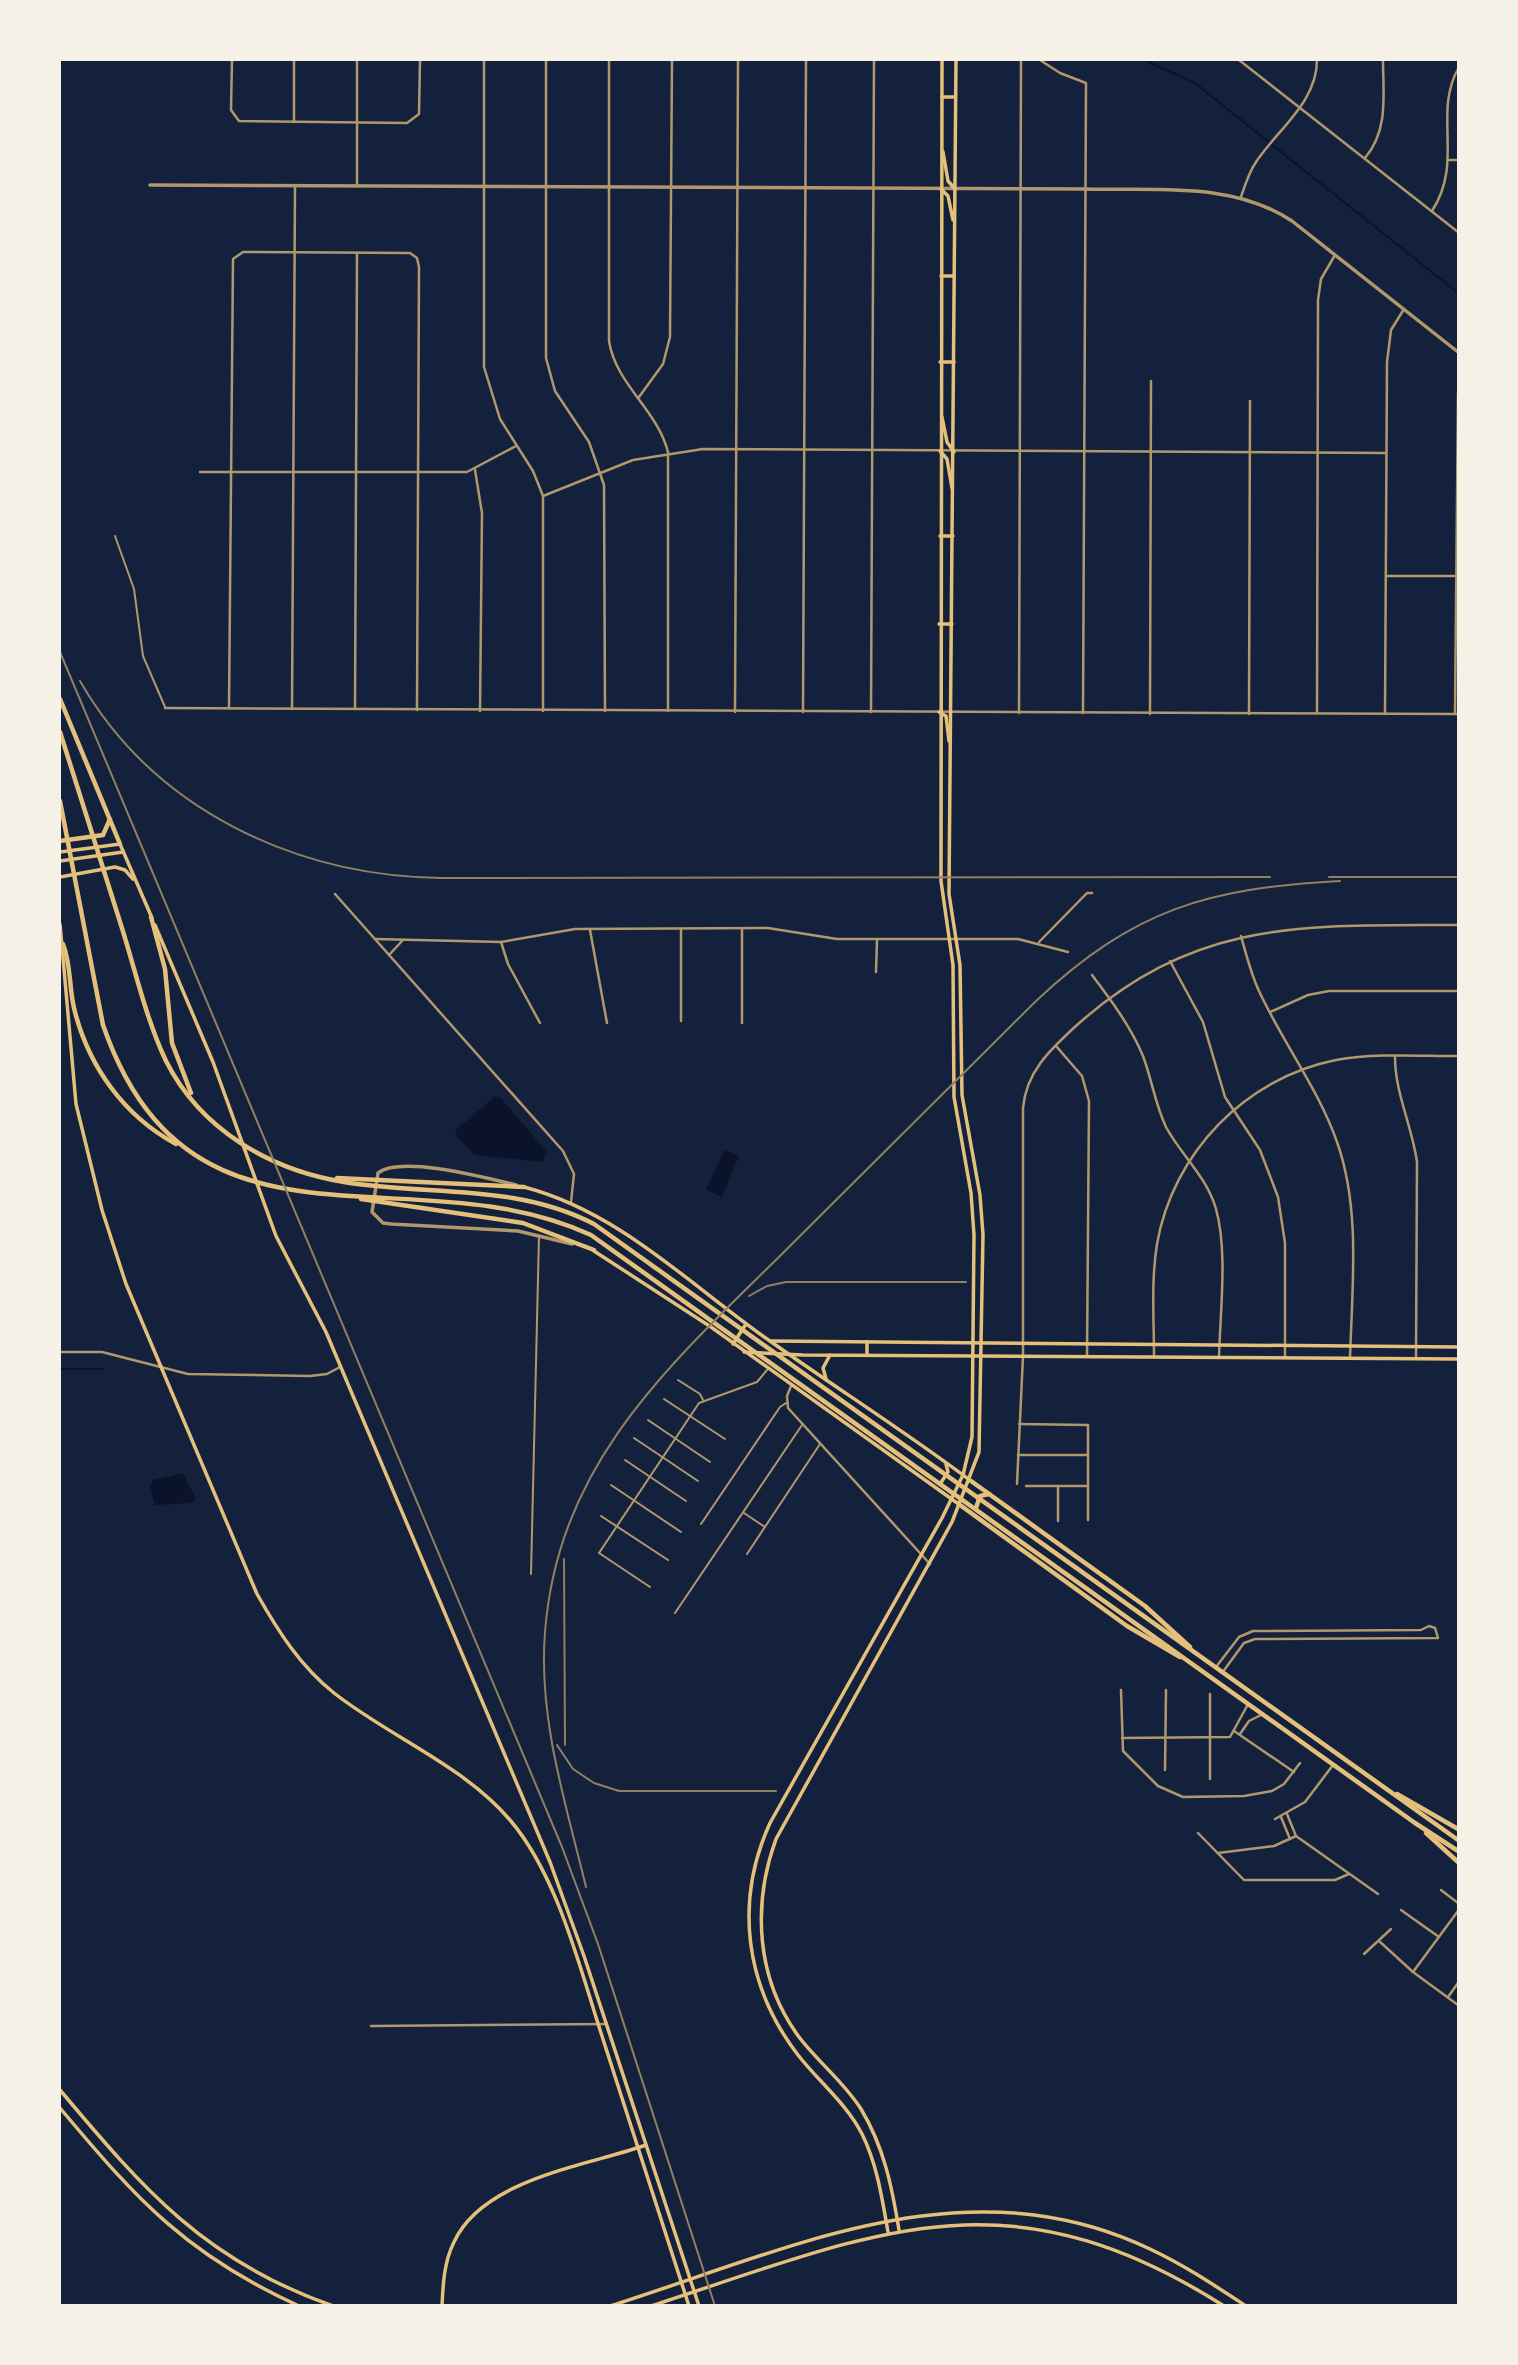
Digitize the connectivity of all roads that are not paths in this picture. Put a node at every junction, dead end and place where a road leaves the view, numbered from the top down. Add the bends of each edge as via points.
1 (232, 60) edge
2 (294, 60) edge
3 (357, 60) edge
4 (420, 60) edge
5 (484, 60) edge
6 (547, 60) edge
7 (609, 60) edge
8 (672, 60) edge
9 (738, 60) edge
10 (806, 60) edge
11 (874, 60) edge
12 (942, 60) edge
13 (956, 60) edge
14 (1021, 60) edge
15 (1040, 60) edge
16 (1240, 60) edge
17 (1317, 60) edge
18 (1383, 60) edge
19 (1458, 69) edge
20 (942, 97) junction
21 (955, 97) junction
22 (1300, 107) junction
23 (294, 122) junction
24 (357, 122) junction
25 (941, 143) junction
26 (1365, 158) junction
27 (1449, 160) junction
28 (1458, 160) edge
29 (149, 185) dead end
30 (295, 186) junction
31 (357, 186) junction
32 (483, 187) junction
33 (545, 187) junction
34 (608, 187) junction
35 (671, 188) junction
36 (737, 188) junction
37 (806, 188) junction
38 (873, 188) junction
39 (941, 189) junction
40 (955, 189) junction
41 (1021, 189) junction
42 (1086, 190) junction
43 (1241, 197) junction
44 (1432, 211) junction
45 (954, 229) junction
46 (1458, 232) edge
47 (294, 252) junction
48 (357, 253) junction
49 (1335, 255) junction
50 (941, 276) junction
51 (954, 276) junction
52 (1404, 309) junction
53 (1458, 352) edge
54 (940, 362) junction
55 (954, 362) junction
56 (1151, 381) dead end
57 (1458, 393) edge
58 (639, 397) junction
59 (1250, 401) dead end
60 (940, 408) junction
61 (516, 446) junction
62 (736, 451) junction
63 (804, 451) junction
64 (873, 451) junction
65 (668, 452) junction
66 (940, 452) junction
67 (954, 452) junction
68 (1020, 452) junction
69 (1085, 452) junction
70 (1151, 452) junction
71 (1250, 453) junction
72 (1317, 453) junction
73 (1386, 453) junction
74 (475, 470) junction
75 (601, 471) junction
76 (200, 472) dead end
77 (230, 472) junction
78 (356, 472) junction
79 (293, 473) junction
80 (418, 473) junction
81 (543, 496) junction
82 (953, 500) junction
83 (115, 536) dead end
84 (940, 536) junction
85 (953, 536) junction
86 (1386, 576) junction
87 (1457, 576) edge
88 (939, 624) junction
89 (953, 624) junction
90 (60, 699) edge
91 (165, 708) joint
92 (229, 708) junction
93 (292, 709) junction
94 (355, 709) junction
95 (417, 710) junction
96 (480, 711) junction
97 (543, 711) junction
98 (605, 711) junction
99 (668, 711) junction
100 (735, 712) junction
101 (803, 712) junction
102 (871, 712) junction
103 (939, 712) junction
104 (951, 713) junction
105 (1019, 713) junction
106 (1083, 713) junction
107 (1317, 713) junction
108 (1150, 714) junction
109 (1249, 714) junction
110 (1385, 714) junction
111 (1457, 714) edge
112 (60, 732) edge
113 (950, 748) junction
114 (941, 789) junction
115 (949, 789) junction
116 (60, 801) edge
117 (110, 818) junction
118 (60, 841) edge
119 (120, 844) junction
120 (60, 852) edge
121 (124, 852) junction
122 (60, 861) edge
123 (60, 877) edge
124 (136, 883) junction
125 (1092, 893) dead end
126 (335, 894) dead end
127 (151, 918) junction
128 (60, 924) edge
129 (1458, 925) edge
130 (590, 929) junction
131 (681, 929) junction
132 (742, 929) junction
133 (1241, 936) junction
134 (375, 939) junction
135 (949, 939) junction
136 (957, 939) junction
137 (403, 940) junction
138 (877, 940) junction
139 (501, 942) junction
140 (1039, 942) junction
141 (62, 944) junction
142 (1068, 952) dead end
143 (389, 955) junction
144 (1170, 961) junction
145 (876, 972) dead end
146 (953, 974) junction
147 (960, 974) junction
148 (1092, 975) dead end
149 (1458, 990) edge
150 (1109, 998) junction
151 (1270, 1012) junction
152 (953, 1013) junction
153 (960, 1014) junction
154 (681, 1021) dead end
155 (540, 1023) dead end
156 (607, 1023) dead end
157 (742, 1023) dead end
158 (1056, 1045) junction
159 (1395, 1056) junction
160 (1458, 1056) edge
161 (1303, 1070) junction
162 (954, 1095) junction
163 (962, 1095) junction
164 (196, 1103) junction
165 (1233, 1111) junction
166 (180, 1146) junction
167 (1189, 1162) junction
168 (319, 1177) junction
169 (524, 1187) junction
170 (389, 1201) junction
171 (571, 1202) junction
172 (539, 1235) junction
173 (974, 1235) junction
174 (983, 1235) junction
175 (594, 1250) junction
176 (746, 1324) junction
177 (770, 1341) junction
178 (867, 1342) junction
179 (973, 1343) junction
180 (982, 1343) junction
181 (1023, 1343) junction
182 (733, 1344) junction
183 (1088, 1344) junction
184 (1154, 1344) junction
185 (1219, 1345) junction
186 (1285, 1345) junction
187 (1350, 1346) junction
188 (1416, 1346) junction
189 (1458, 1347) edge
190 (60, 1352) edge
191 (744, 1352) junction
192 (790, 1355) junction
193 (830, 1355) junction
194 (867, 1355) junction
195 (973, 1356) junction
196 (982, 1356) junction
197 (1023, 1356) junction
198 (1087, 1357) junction
199 (1154, 1357) junction
200 (1219, 1357) junction
201 (1285, 1358) junction
202 (1350, 1359) junction
203 (1416, 1359) junction
204 (1458, 1359) edge
205 (340, 1367) junction
206 (162, 1369) junction
207 (768, 1369) junction
208 (678, 1380) dead end
209 (827, 1380) junction
210 (791, 1386) junction
211 (664, 1399) dead end
212 (703, 1401) junction
213 (786, 1403) junction
214 (690, 1416) junction
215 (648, 1420) dead end
216 (973, 1423) junction
217 (802, 1424) junction
218 (981, 1424) junction
219 (1018, 1424) junction
220 (634, 1438) dead end
221 (675, 1438) junction
222 (724, 1439) dead end
223 (820, 1444) junction
224 (1018, 1455) junction
225 (1088, 1455) junction
226 (662, 1457) junction
227 (625, 1460) dead end
228 (710, 1462) dead end
229 (944, 1462) junction
230 (963, 1475) junction
231 (649, 1477) junction
232 (698, 1481) dead end
233 (971, 1481) junction
234 (1017, 1484) dead end
235 (611, 1485) dead end
236 (931, 1485) junction
237 (1026, 1486) dead end
238 (1059, 1486) junction
239 (1088, 1486) junction
240 (990, 1494) junction
241 (951, 1499) junction
242 (634, 1500) junction
243 (686, 1502) dead end
244 (960, 1505) junction
245 (743, 1512) junction
246 (601, 1516) dead end
247 (977, 1517) junction
248 (1088, 1520) dead end
249 (1058, 1521) dead end
250 (701, 1524) dead end
251 (617, 1526) junction
252 (765, 1527) junction
253 (681, 1532) dead end
254 (747, 1554) dead end
255 (922, 1556) junction
256 (668, 1560) dead end
257 (930, 1563) junction
258 (531, 1574) dead end
259 (650, 1587) dead end
260 (675, 1614) dead end
261 (888, 1617) junction
262 (897, 1622) junction
263 (1409, 1630) junction
264 (1268, 1631) junction
265 (1343, 1631) junction
266 (1409, 1638) junction
267 (1268, 1639) junction
268 (1343, 1639) junction
269 (1206, 1661) junction
270 (1215, 1668) junction
271 (860, 1669) junction
272 (1208, 1673) junction
273 (1222, 1673) junction
274 (869, 1675) junction
275 (1121, 1690) dead end
276 (1166, 1690) dead end
277 (1210, 1695) dead end
278 (1248, 1703) junction
279 (1264, 1714) junction
280 (1241, 1721) junction
281 (1247, 1724) junction
282 (1234, 1731) junction
283 (1240, 1735) junction
284 (1121, 1738) junction
285 (1165, 1738) junction
286 (1210, 1738) junction
287 (814, 1749) junction
288 (826, 1754) junction
289 (1300, 1763) dead end
290 (1334, 1763) junction
291 (1165, 1770) dead end
292 (1294, 1772) junction
293 (1210, 1779) dead end
294 (1373, 1779) junction
295 (1287, 1814) junction
296 (1281, 1817) junction
297 (1275, 1819) dead end
298 (1415, 1823) junction
299 (771, 1824) junction
300 (1458, 1829) edge
301 (780, 1830) junction
302 (1198, 1833) dead end
303 (1296, 1836) junction
304 (1290, 1839) junction
305 (1458, 1840) edge
306 (1458, 1851) edge
307 (1217, 1853) junction
308 (1458, 1863) edge
309 (1349, 1874) junction
310 (1441, 1890) dead end
311 (1378, 1894) dead end
312 (1458, 1903) edge
313 (1401, 1910) dead end
314 (1458, 1911) edge
315 (748, 1917) junction
316 (760, 1917) junction
317 (1391, 1929) dead end
318 (1439, 1937) junction
319 (1378, 1941) junction
320 (1364, 1954) dead end
321 (1413, 1972) junction
322 (1458, 1983) edge
323 (1448, 1997) junction
324 (776, 1998) junction
325 (765, 2002) junction
326 (1458, 2004) edge
327 (607, 2024) junction
328 (598, 2025) junction
329 (370, 2026) dead end
330 (825, 2067) junction
331 (816, 2074) junction
332 (60, 2090) edge
333 (60, 2108) edge
334 (877, 2141) junction
335 (646, 2145) junction
336 (867, 2146) junction
337 (638, 2148) junction
338 (118, 2159) junction
339 (109, 2167) junction
340 (993, 2212) junction
341 (897, 2218) junction
342 (886, 2220) junction
343 (992, 2223) junction
344 (1089, 2227) junction
345 (899, 2230) junction
346 (888, 2232) junction
347 (1086, 2238) junction
348 (208, 2243) junction
349 (203, 2252) junction
350 (1174, 2261) junction
351 (1169, 2272) junction
352 (317, 2303) edge
353 (299, 2305) edge
354 (333, 2305) edge
355 (442, 2305) edge
356 (610, 2305) edge
357 (651, 2305) edge
358 (689, 2305) edge
359 (699, 2305) edge
360 (1224, 2305) edge
361 (1246, 2305) edge

1 - 23 street via 231,106 239,121
2 - 23 street
3 - 24 street
4 - 24 street via 418,116 407,123
5 - 32 street
6 - 33 street
7 - 34 street
8 - 35 street
9 - 36 street
10 - 37 street
11 - 38 street
12 - 20 main road
13 - 21 main road
14 - 41 street
15 - 42 street via 1086,83
16 - 22 street
17 - 22 street via 1314,84
18 - 26 street via 1383,122 1374,148
19 - 27 street via 1449,90
20 - 21 main road
20 - 25 main road
21 - 40 main road
22 - 26 street
22 - 43 street via 1264,150
23 - 24 street
24 - 31 street
25 - 39 main road
25 - 40 main road via 948,181
26 - 44 street
27 - 28 street
27 - 44 street via 1443,192
29 - 30 street
30 - 31 street
30 - 47 street
31 - 32 street
32 - 33 street
32 - 61 street via 484,367 496,410
33 - 34 street
33 - 75 street via 548,370 555,391 589,442
34 - 35 street
34 - 58 street via 609,341 615,365
35 - 36 street
35 - 58 street via 670,337 663,364
36 - 37 street
36 - 62 street
37 - 38 street
37 - 63 street
38 - 39 street
38 - 64 street
39 - 40 street
39 - 45 main road via 948,196
39 - 50 main road
40 - 41 street
40 - 45 main road
41 - 42 street
41 - 68 street
42 - 43 street via 1186,191
42 - 69 street
43 - 49 street via 1280,213
44 - 46 street
45 - 51 main road
47 - 48 street
47 - 77 street via 243,252 233,259
47 - 79 street
48 - 78 street
48 - 80 street via 410,253 417,258
49 - 52 street
49 - 72 street via 1319,288
50 - 51 main road
50 - 54 main road
51 - 55 main road
52 - 53 street
52 - 73 street via 1391,330 1388,346
54 - 55 main road
54 - 60 main road
55 - 67 main road
56 - 70 street
57 - 87 street
58 - 65 street via 657,422
59 - 71 street
60 - 66 main road
60 - 67 main road via 947,442
61 - 74 street
61 - 81 street
62 - 63 street
62 - 65 street
62 - 100 street
63 - 64 street
63 - 101 street
64 - 66 street
64 - 102 street
65 - 75 street
65 - 99 street
66 - 67 street
66 - 82 main road via 947,459
66 - 84 main road
67 - 68 street
67 - 82 main road
68 - 69 street
68 - 105 street
69 - 70 street
69 - 106 street
70 - 71 street
70 - 108 street
71 - 72 street
71 - 109 street
72 - 73 street
72 - 107 street
73 - 86 street
74 - 80 street
74 - 96 street via 482,513
75 - 81 street
75 - 98 street via 607,517
76 - 77 street
77 - 79 street
77 - 92 street
78 - 79 street
78 - 80 street
78 - 94 street
79 - 93 street
80 - 95 street
81 - 97 street
82 - 85 main road
83 - 91 lane via 134,589 143,656
84 - 85 main road
84 - 88 main road
85 - 89 main road
86 - 87 street
86 - 110 street
87 - 111 street
88 - 89 main road
88 - 103 main road
89 - 104 main road
90 - 117 highway
91 - 92 street
92 - 93 street
93 - 94 street
94 - 95 street
95 - 96 street
96 - 97 street
97 - 98 street
98 - 99 street
99 - 100 street
100 - 101 street
101 - 102 street
102 - 103 street
103 - 104 street
103 - 113 main road via 946,717
103 - 114 main road
104 - 105 street
104 - 113 main road
105 - 106 street
106 - 108 street
107 - 109 street
107 - 110 street
108 - 109 street
110 - 111 street
112 - 164 highway via 166,1059
113 - 115 main road
114 - 115 main road
114 - 135 main road via 941,892
115 - 136 main road via 948,894
116 - 166 highway via 112,1054 140,1102
117 - 118 highway via 103,835
117 - 119 highway
119 - 120 main road
119 - 121 main road
121 - 122 main road
121 - 124 main road
123 - 124 main road via 119,867
124 - 127 main road
125 - 140 street
126 - 134 street
127 - 164 highway via 165,969 172,1043
127 - 205 main road via 213,1062 276,1236
128 - 141 main road
129 - 133 street via 1310,926
130 - 131 street
130 - 139 street via 557,930
130 - 156 street
131 - 132 street
131 - 154 street
132 - 138 street
132 - 157 street
133 - 144 street
133 - 151 street via 1255,983
134 - 137 street
134 - 143 street
135 - 136 street
135 - 138 street
135 - 146 main road
136 - 140 street
136 - 147 main road
137 - 139 street
137 - 143 street
138 - 145 street
139 - 155 street
140 - 142 street
141 - 166 highway via 75,1008 101,1073 130,1110
141 - 206 main road via 76,1104 111,1241
143 - 171 street via 563,1151 574,1174
144 - 150 street
144 - 165 street via 1203,1022 1217,1078
146 - 147 main road
146 - 152 main road
147 - 153 main road
148 - 150 street
149 - 151 street via 1329,991 1307,995
150 - 158 street
150 - 167 street via 1139,1047 1161,1116
151 - 161 street
152 - 153 main road
152 - 162 main road
153 - 163 main road
158 - 181 street via 1036,1069 1024,1096
158 - 183 street via 1082,1076 1088,1101
159 - 160 street
159 - 161 street via 1354,1058
159 - 188 street via 1417,1162
161 - 165 street via 1260,1090
161 - 187 street via 1336,1140 1349,1186
162 - 163 main road
162 - 173 main road
163 - 174 main road
164 - 168 highway via 226,1133 254,1152
165 - 167 street
165 - 186 street via 1265,1161 1281,1209
166 - 170 highway via 221,1171 254,1184
167 - 184 street via 1169,1200 1157,1245
167 - 185 street via 1209,1191 1220,1229
168 - 169 highway
168 - 269 highway via 499,1194 555,1207 594,1224
169 - 171 main road
169 - 172 street via 480,1176 392,1166 378,1173 372,1212 383,1223
170 - 175 highway via 523,1223
170 - 272 highway via 496,1206 554,1219 610,1246
171 - 176 main road via 623,1231
172 - 175 street
172 - 258 lane
173 - 174 main road
173 - 179 main road
174 - 180 main road
175 - 182 main road
176 - 177 main road
176 - 182 main road
177 - 178 main road
177 - 192 main road
178 - 179 main road
178 - 194 main road
179 - 180 main road
179 - 195 main road
180 - 181 main road
180 - 196 main road
181 - 183 main road
181 - 197 street
182 - 191 main road
183 - 184 main road
183 - 198 street
184 - 185 main road
184 - 199 street
185 - 186 main road
185 - 200 street
186 - 187 main road
186 - 201 street
187 - 188 main road
187 - 202 street
188 - 189 main road
188 - 203 street
190 - 206 street via 102,1352
191 - 192 main road
191 - 207 main road
192 - 193 main road
192 - 209 main road
193 - 194 main road
193 - 209 main road via 823,1368
194 - 195 main road
195 - 196 main road
195 - 216 main road
196 - 197 main road
196 - 218 main road
197 - 198 main road
197 - 219 street
198 - 199 main road
199 - 200 main road
200 - 201 main road
201 - 202 main road
202 - 203 main road
203 - 204 main road
205 - 206 street via 310,1376 199,1375
205 - 327 main road via 550,1863
206 - 328 main road via 257,1594 282,1638 333,1692 459,1775 496,1804 517,1829 541,1866
207 - 210 main road
207 - 212 lane via 757,1382
208 - 212 lane
209 - 229 main road
210 - 213 street
210 - 236 main road
211 - 214 lane
212 - 214 lane
213 - 217 street
213 - 250 lane
214 - 221 lane
214 - 222 lane
215 - 221 lane
216 - 218 main road
216 - 230 main road
217 - 223 street
217 - 245 lane
218 - 233 main road
219 - 224 street
219 - 225 street via 1088,1425
220 - 226 lane
221 - 226 lane
221 - 228 lane
223 - 252 lane
223 - 255 street
224 - 225 street
224 - 234 street
225 - 239 street
226 - 231 lane
226 - 232 lane
227 - 231 lane
229 - 230 main road
229 - 236 main road via 948,1472 943,1483
230 - 233 main road
230 - 241 main road
231 - 242 lane
231 - 243 lane
233 - 240 highway
233 - 244 main road
235 - 242 lane
236 - 241 main road
237 - 238 street
238 - 239 street
238 - 249 street
239 - 248 street
240 - 247 highway via 980,1496
240 - 269 highway via 1144,1606
241 - 244 main road
241 - 255 main road
242 - 251 lane
242 - 253 lane
244 - 247 highway
244 - 257 main road
245 - 252 lane
245 - 260 lane
246 - 251 lane
247 - 272 highway via 1127,1626
251 - 256 lane
251 - 259 lane via 599,1553
252 - 254 lane
255 - 257 street
255 - 261 main road
257 - 262 main road
261 - 262 main road
261 - 271 main road
262 - 274 main road
263 - 265 street
263 - 266 street
263 - 266 street via 1433,1626 1438,1638
264 - 265 street
264 - 267 street
264 - 270 street via 1239,1636
265 - 268 street
266 - 268 street
267 - 268 street
267 - 273 street via 1244,1643
269 - 270 highway
270 - 273 highway
271 - 274 main road
271 - 287 main road
272 - 278 highway
273 - 294 highway
274 - 288 main road
275 - 284 street
276 - 285 street
277 - 286 street
278 - 279 highway
278 - 280 street
279 - 281 street
279 - 290 highway
280 - 281 street
280 - 282 street
281 - 283 street
282 - 283 street
282 - 286 street via 1230,1737
283 - 292 street
284 - 285 street
284 - 292 street via 1123,1751 1158,1786 1177,1796 1263,1794 1279,1788
285 - 286 street
285 - 291 street
286 - 293 street
287 - 288 main road
287 - 299 main road
288 - 301 main road
289 - 292 street
290 - 295 street via 1310,1796
290 - 298 highway
294 - 300 highway
294 - 305 highway
295 - 296 street
295 - 303 street
296 - 297 street
296 - 304 street
298 - 306 highway
298 - 308 highway
299 - 301 main road
299 - 315 main road via 754,1867
301 - 316 main road via 767,1865
302 - 307 street
303 - 304 street
303 - 309 street
304 - 307 street via 1274,1846
307 - 309 street via 1244,1880 1335,1880
309 - 311 street
310 - 312 street
313 - 318 street
314 - 318 street
315 - 316 main road
315 - 325 main road via 751,1954
316 - 324 main road
317 - 319 street
318 - 321 street
319 - 320 street
319 - 321 street
321 - 323 street
322 - 323 street
323 - 326 street
324 - 325 main road
324 - 330 main road via 798,2036
325 - 331 main road via 779,2029
327 - 328 street
327 - 335 main road
328 - 329 street
328 - 337 main road
330 - 331 main road
330 - 334 main road via 860,2109
331 - 336 main road via 850,2115
332 - 338 main road
333 - 339 main road
334 - 336 main road
334 - 341 main road
335 - 337 main road
335 - 359 main road
336 - 342 main road
337 - 355 main road via 516,2187 478,2210 454,2241 443,2279
337 - 358 main road
338 - 339 main road
338 - 348 main road via 158,2202
339 - 349 main road via 150,2211
340 - 341 main road via 947,2211
340 - 343 main road
340 - 344 main road
341 - 342 main road
341 - 345 main road
342 - 346 main road
342 - 356 main road
343 - 345 main road
343 - 347 main road
344 - 347 main road
344 - 350 main road
345 - 346 main road
346 - 357 main road
347 - 351 main road
348 - 349 main road
348 - 352 main road
349 - 353 main road via 250,2282
350 - 351 main road
350 - 361 main road
351 - 360 main road
352 - 354 main road

